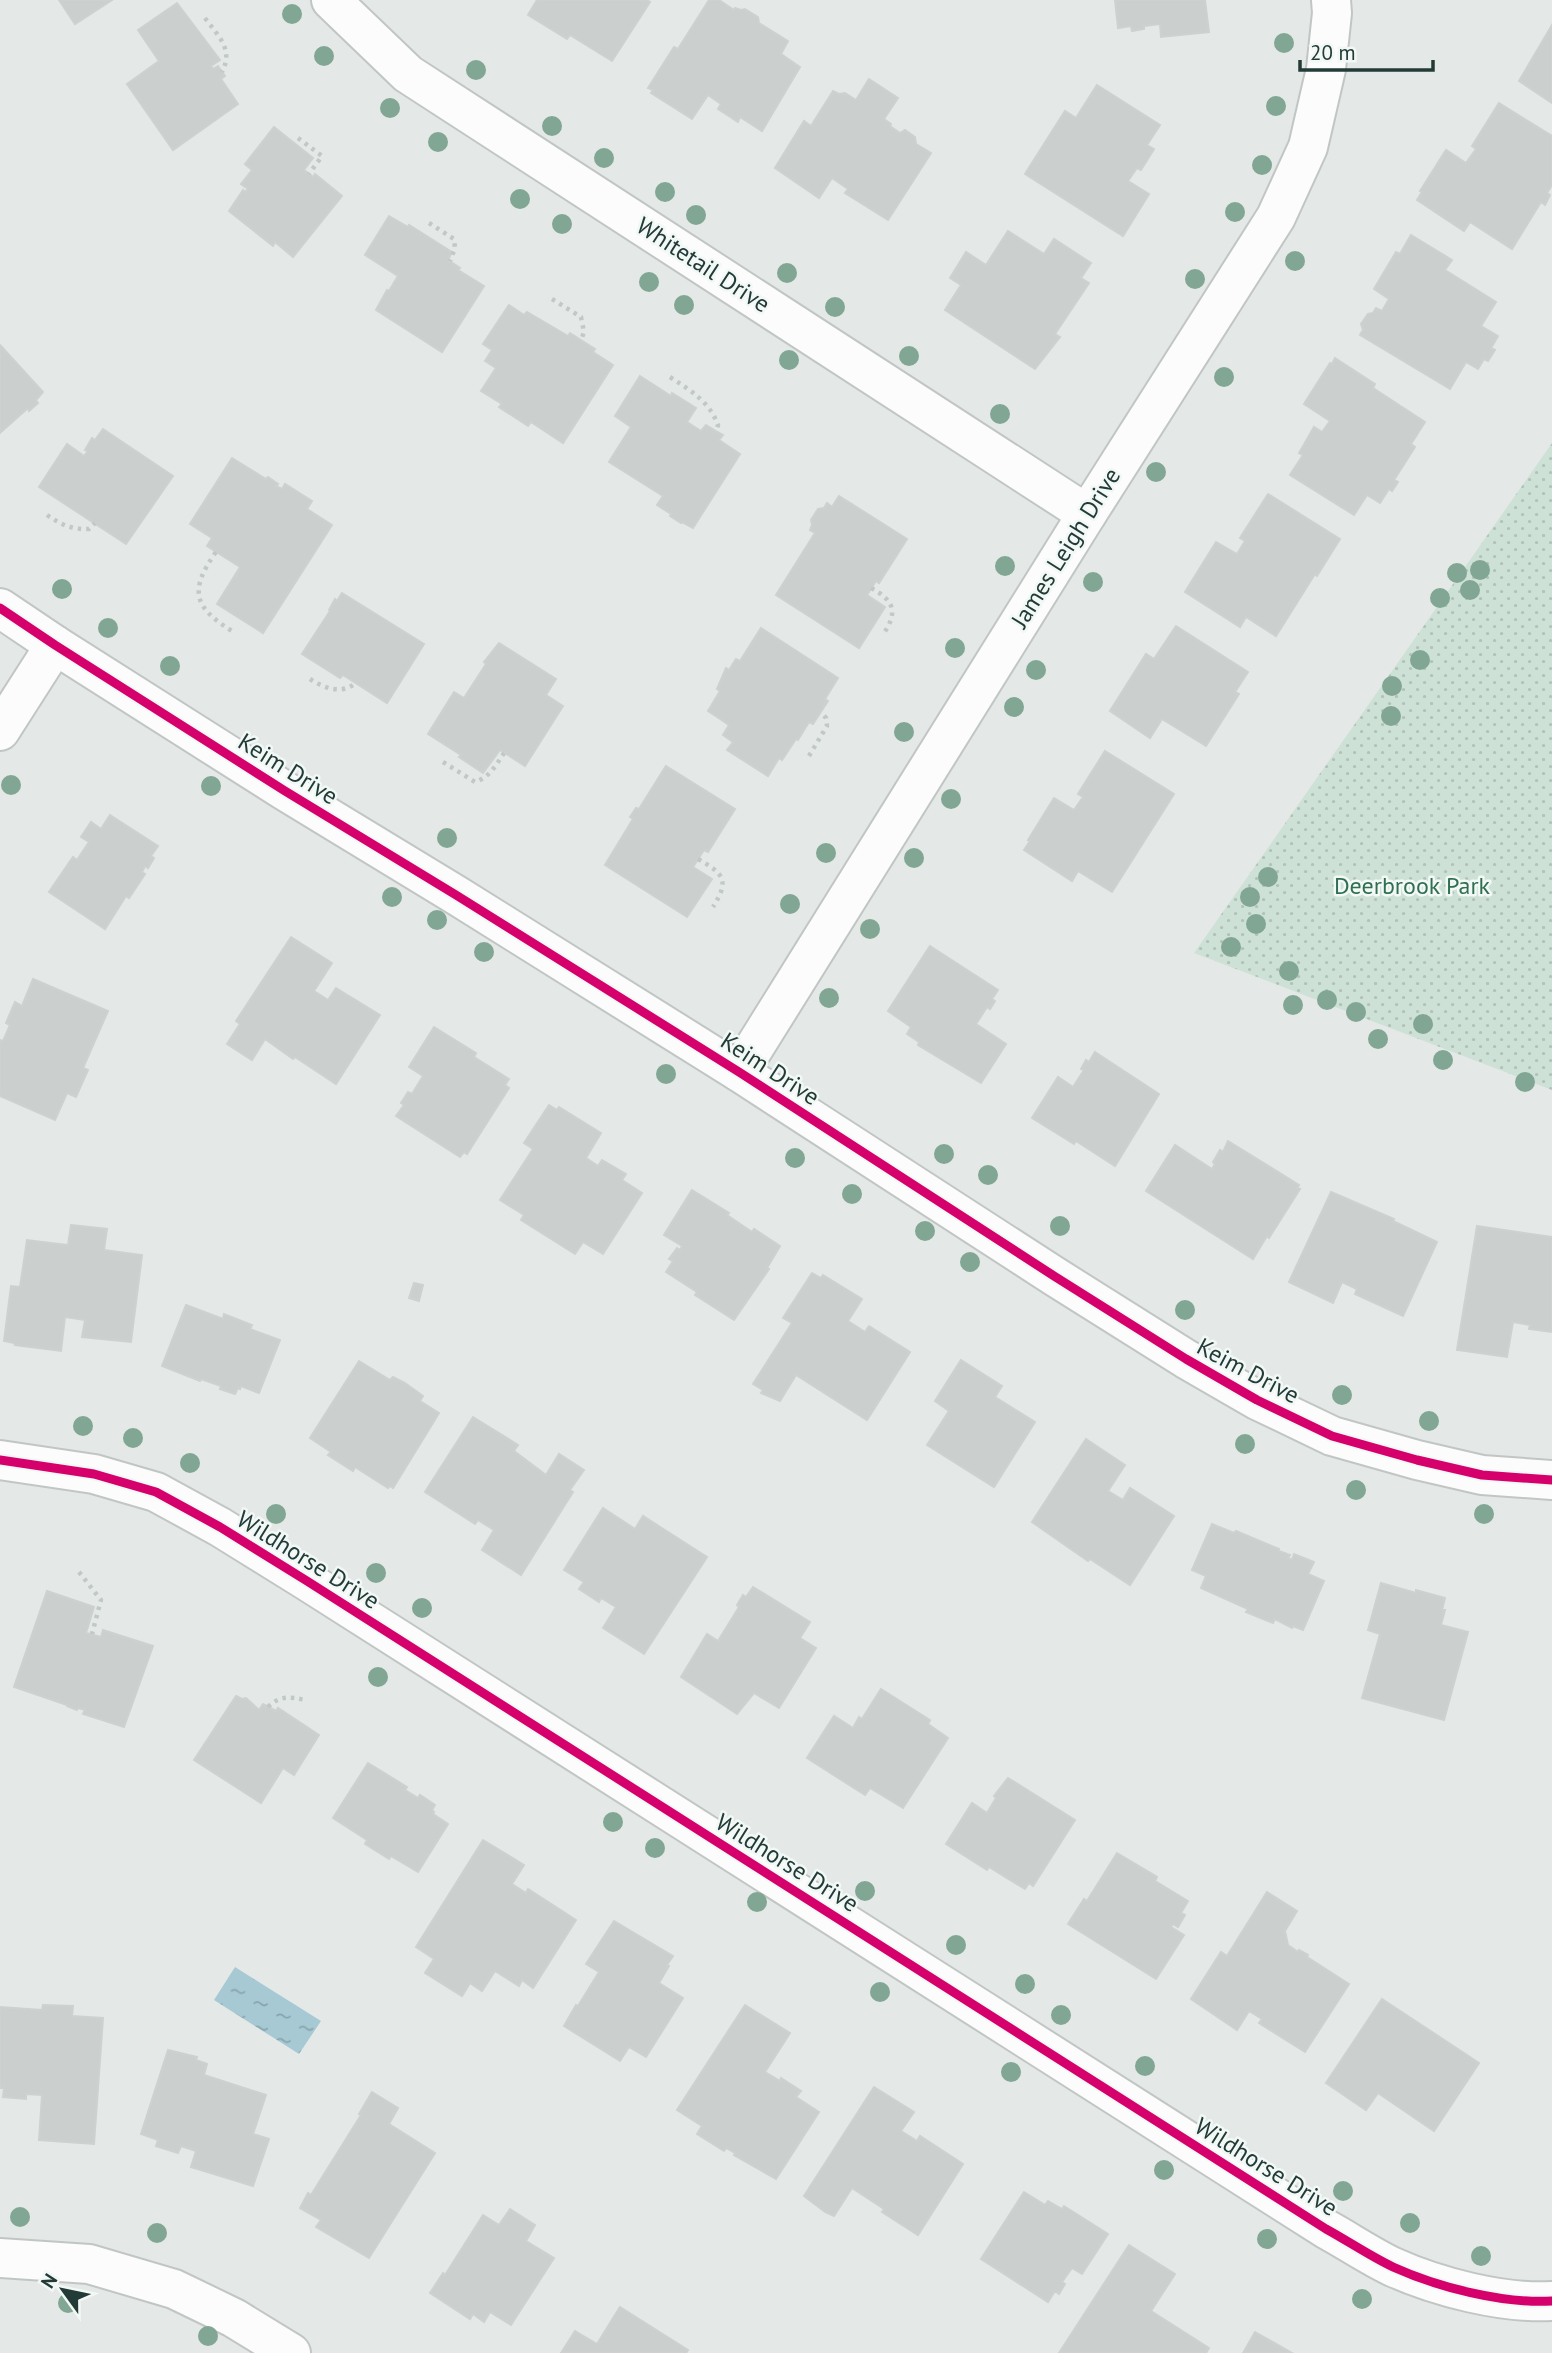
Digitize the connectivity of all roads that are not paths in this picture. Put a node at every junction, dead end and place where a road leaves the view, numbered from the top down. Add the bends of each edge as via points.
1 (331, 0) edge
2 (1331, 0) edge
3 (1087, 514) junction
4 (0, 608) edge
5 (55, 645) junction
6 (0, 730) edge
7 (739, 1072) junction
8 (0, 1460) edge
9 (1552, 1480) edge
10 (0, 2258) edge
11 (1552, 2301) edge
12 (291, 2353) edge

1 - 3 street, Whitetail Drive via 408,74
2 - 3 street, James Leigh Drive via 1326,69 1311,134 1276,218
3 - 7 street, James Leigh Drive
4 - 5 street, Keim Drive
5 - 6 street
5 - 7 street, Keim Drive
7 - 9 street, Keim Drive via 1054,1276 1257,1400 1332,1436 1417,1461 1482,1475
8 - 11 street, Wildhorse Drive via 94,1474 156,1492 318,1588 1326,2229 1393,2267 1463,2291
10 - 12 street via 89,2264 174,2289

